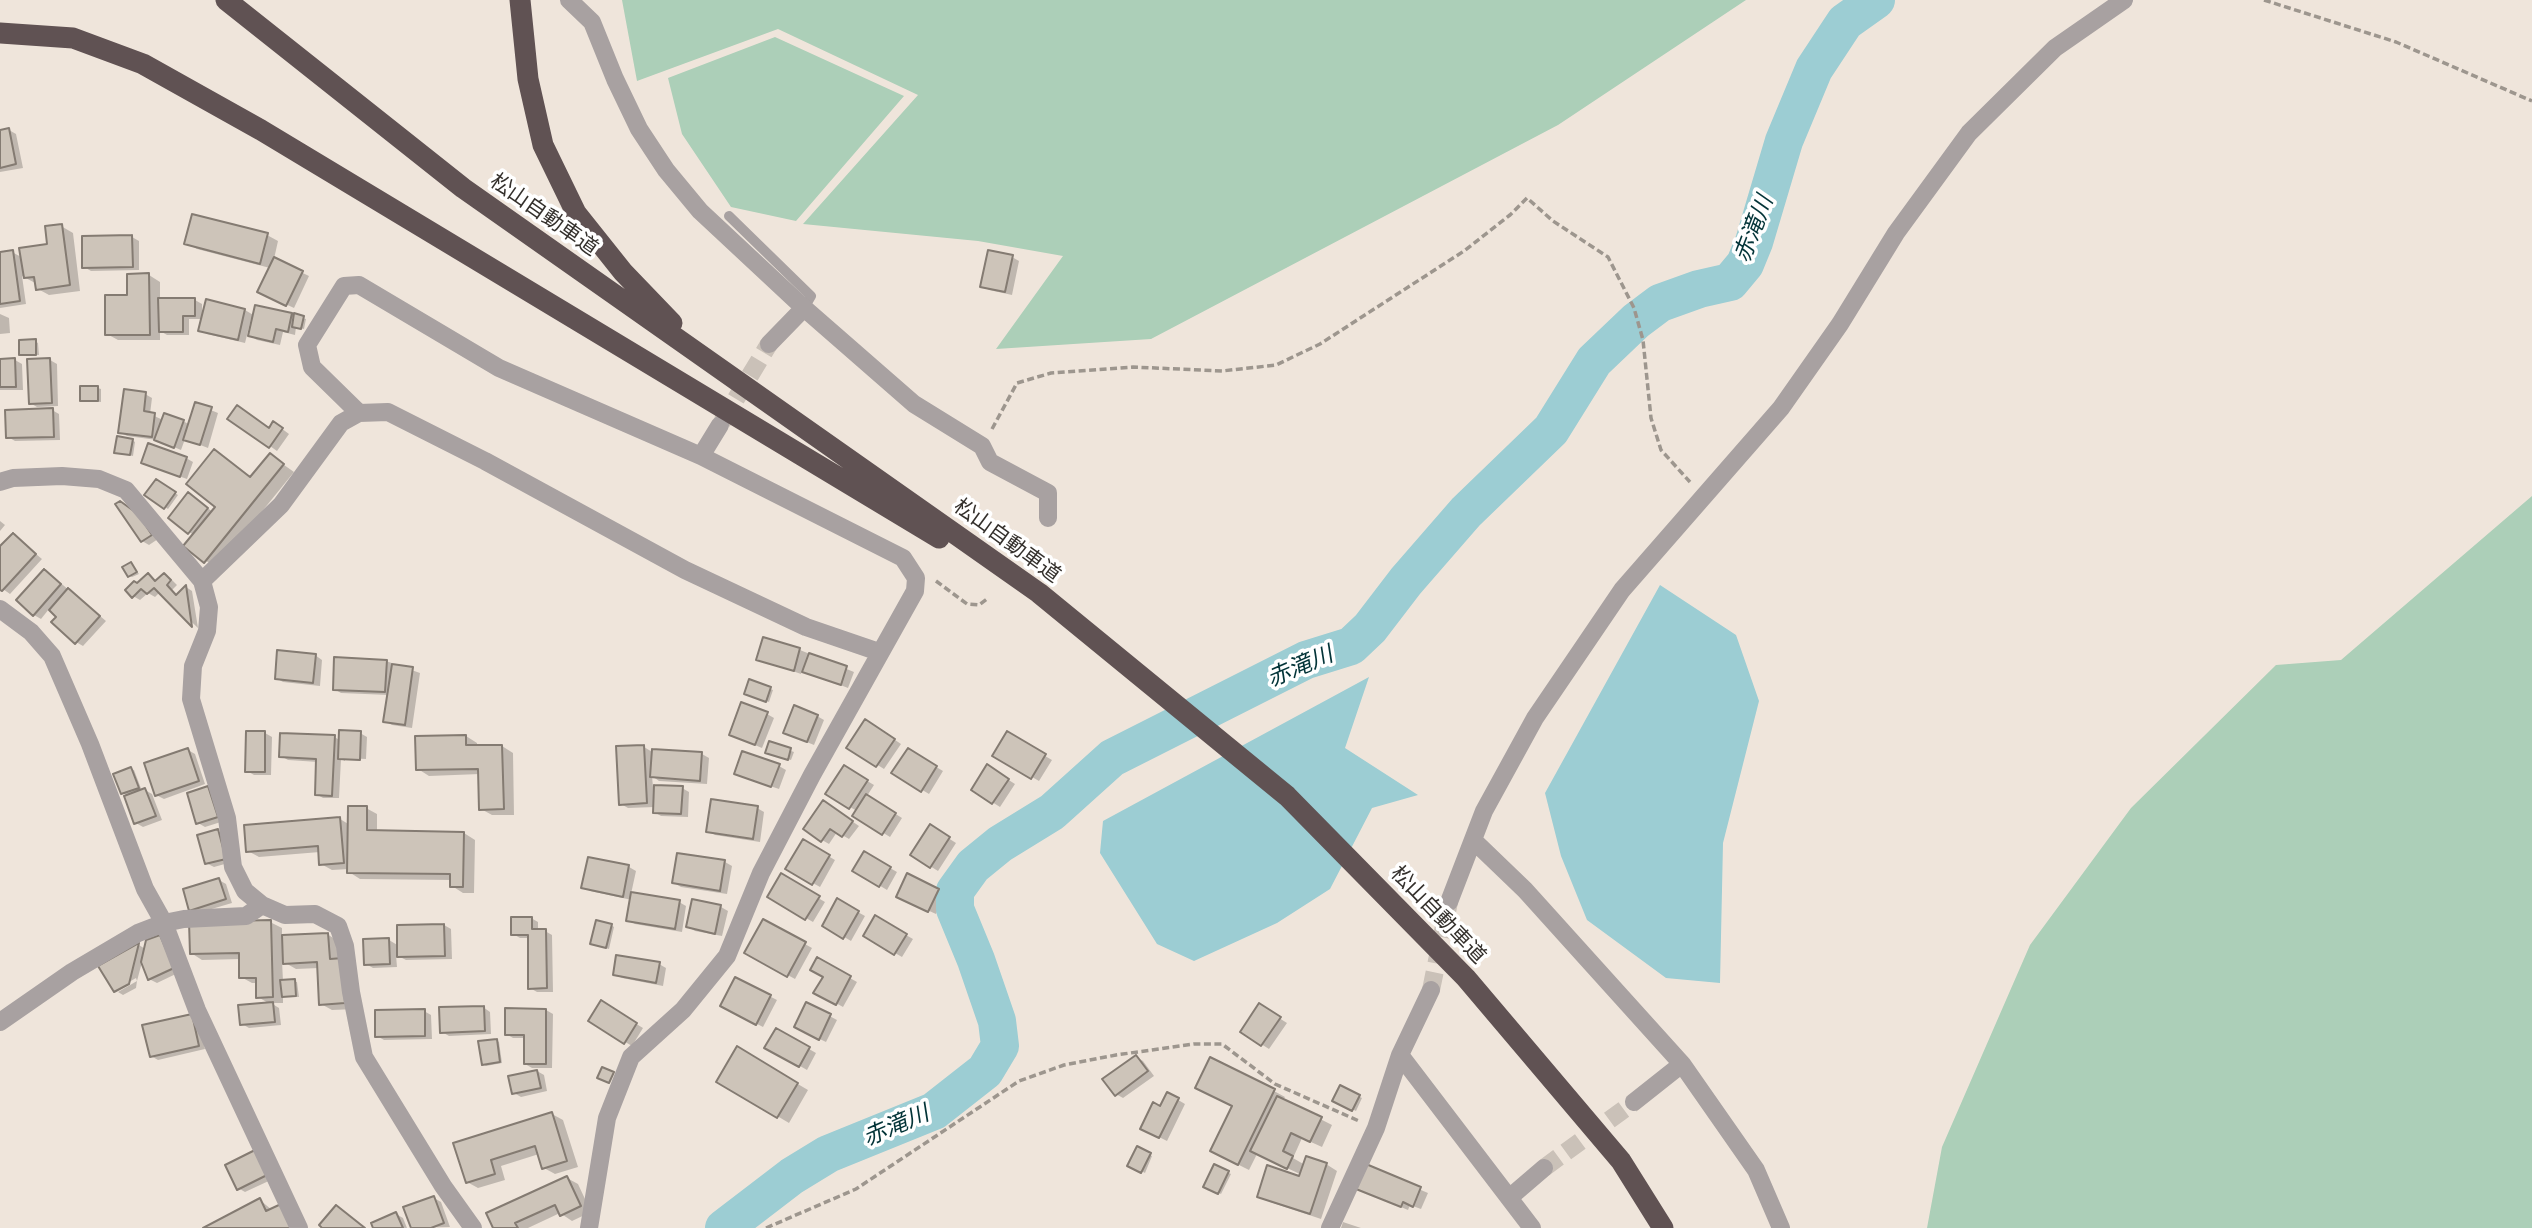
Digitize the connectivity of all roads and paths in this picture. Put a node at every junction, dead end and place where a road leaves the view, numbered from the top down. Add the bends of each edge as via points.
1 (226, 0) edge
2 (520, 0) edge
3 (569, 0) edge
4 (2124, 0) edge
5 (2264, 0) edge
6 (0, 33) edge
7 (2532, 101) edge
8 (729, 216) dead end
9 (804, 308) junction
10 (769, 344) tunnel mouth
11 (702, 356) junction
12 (359, 413) junction
13 (720, 425) tunnel mouth
14 (982, 446) junction
15 (701, 456) junction
16 (0, 482) edge
17 (1703, 497) junction
18 (1048, 518) dead end
19 (916, 578) junction
20 (202, 581) junction
21 (988, 599) dead end
22 (0, 609) edge
23 (1061, 611) junction
24 (879, 652) junction
25 (1473, 840) junction
26 (1449, 902) tunnel mouth
27 (262, 905) junction
28 (163, 923) junction
29 (1431, 990) tunnel mouth
30 (0, 1022) edge
31 (1400, 1055) junction
32 (1682, 1064) junction
33 (1634, 1102) tunnel mouth
34 (1376, 1128) junction
35 (1544, 1168) tunnel mouth
36 (1509, 1198) junction
37 (299, 1228) edge
38 (473, 1228) edge
39 (589, 1228) edge
40 (766, 1228) edge
41 (1330, 1228) edge
42 (1532, 1228) edge
43 (1663, 1228) edge
44 (1782, 1228) edge

1 - 11 highway, 松山自動車道 via 463,188
2 - 11 highway via 527,79 543,145 576,213 623,272
3 - 9 street via 592,22 639,129 666,170 700,211
4 - 17 street via 2055,48 1969,134 1896,233 1781,408
5 - 7 path via 2396,42
6 - 23 highway via 73,38 143,64 261,130
8 - 9 lane via 811,296
9 - 10 street
9 - 14 street via 914,404
11 - 23 highway, 松山自動車道
12 - 15 street via 312,367 307,345 344,286 359,285 499,368
12 - 20 street via 341,423 281,505
12 - 24 street via 388,412 685,570 806,627
13 - 15 street
14 - 17 path via 1017,383 1051,373 1133,367 1222,371 1276,365 1320,344 1464,251 1527,198 1608,257 1634,308 1643,340 1651,418 1661,450
14 - 18 street via 990,462 1048,493
15 - 19 street via 903,558
16 - 20 street via 62,476 99,479 126,490
17 - 25 street via 1622,590 1535,718
19 - 21 path via 936,581 967,604 979,605
19 - 24 street via 915,591
20 - 27 street via 209,607 207,631 193,666 191,699 227,818 233,867 245,891
22 - 28 street via 31,632 52,656 145,889
23 - 43 highway, 松山自動車道 via 1287,796 1466,978 1621,1161
24 - 39 street via 761,873 727,956 683,1010 631,1057 607,1118
25 - 26 street
25 - 32 street via 1525,890
27 - 28 street via 246,916
27 - 38 street via 285,915 315,914 338,926 364,1057
28 - 30 street via 72,972
28 - 37 street via 197,1010
29 - 31 street
31 - 34 street
31 - 36 street
32 - 33 street
32 - 44 street via 1756,1170
34 - 40 path via 1275,1084 1222,1044 1116,1055 1064,1065 1019,1082 856,1189
34 - 41 street
35 - 36 street
36 - 42 street

